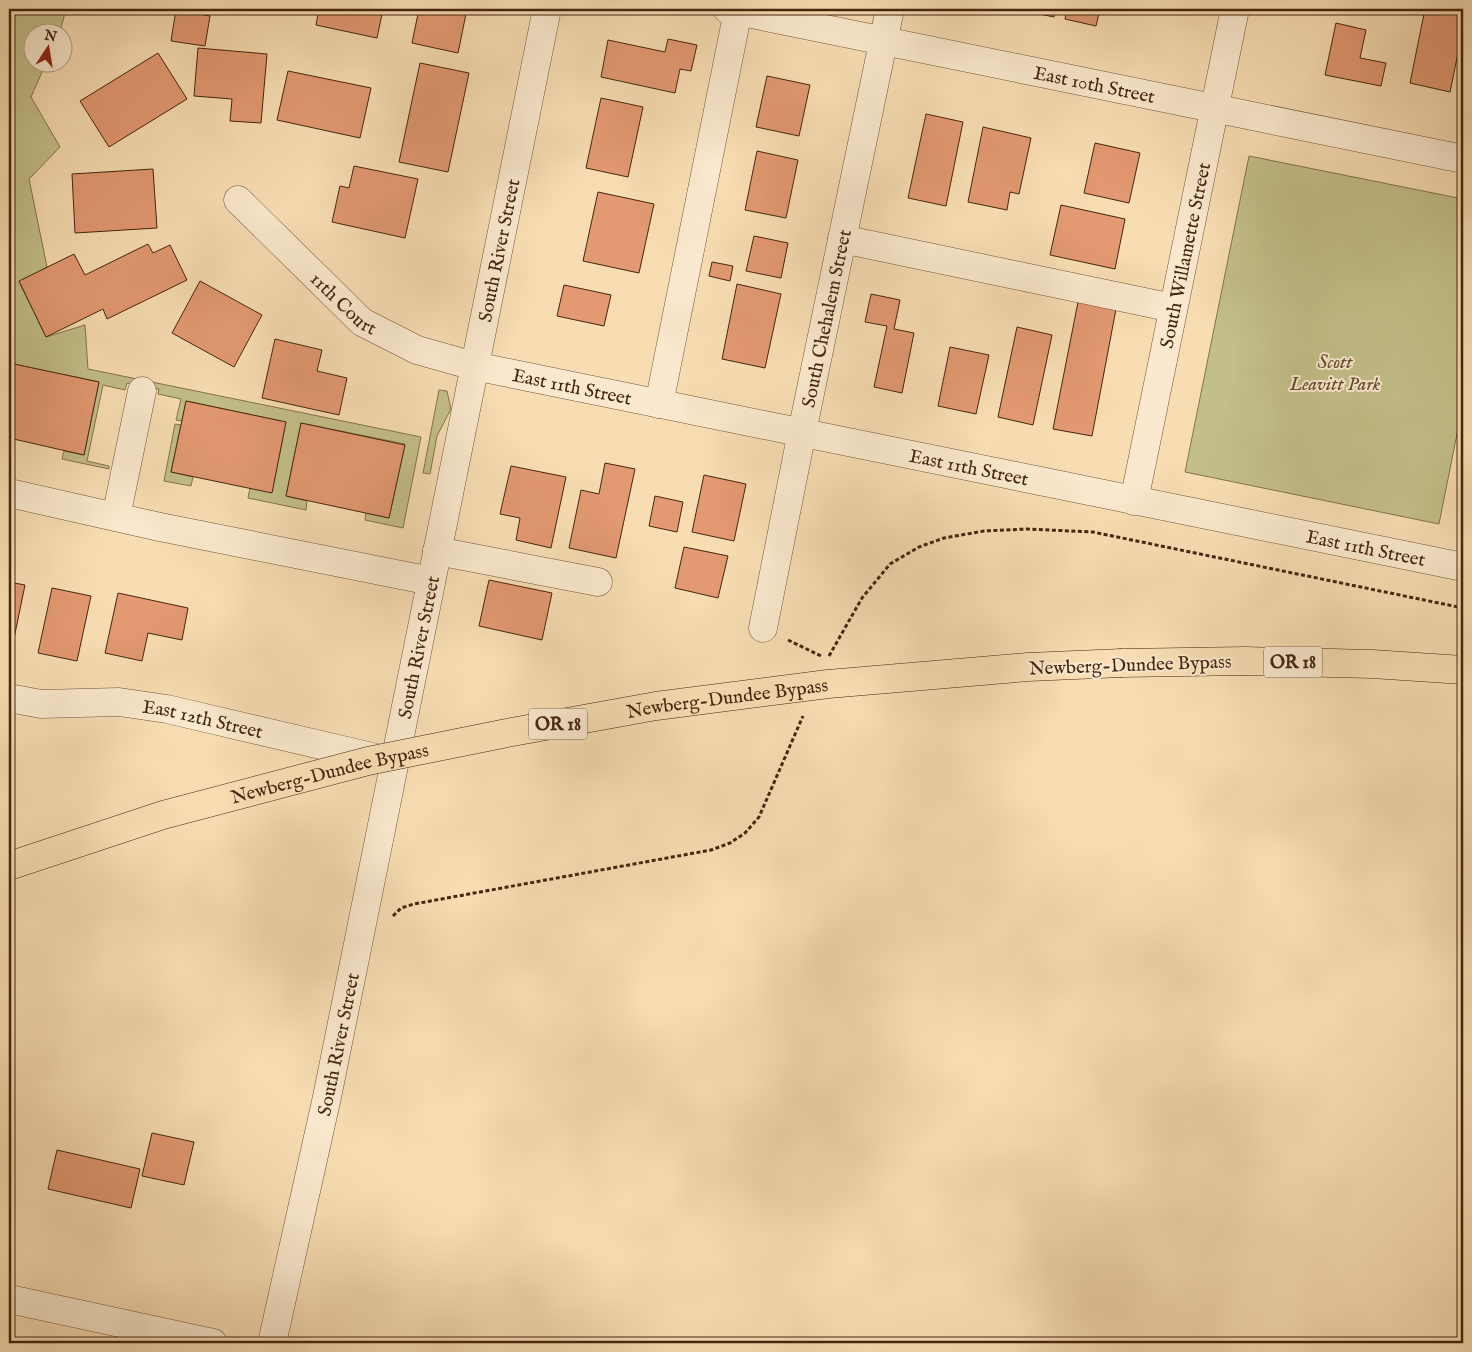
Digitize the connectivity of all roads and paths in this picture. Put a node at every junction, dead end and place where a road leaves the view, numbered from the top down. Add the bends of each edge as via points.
1 (547, 9) edge
2 (890, 9) edge
3 (1234, 9) edge
4 (732, 10) edge
5 (883, 41) junction
6 (1214, 108) junction
7 (1463, 159) edge
8 (238, 200) dead end
9 (842, 239) junction
10 (1173, 308) junction
11 (474, 366) junction
12 (142, 391) dead end
13 (659, 404) junction
14 (802, 432) junction
15 (9, 493) edge
16 (1134, 501) junction
17 (116, 517) junction
18 (437, 551) junction
19 (1463, 567) edge
20 (431, 581) junction
21 (598, 582) dead end
22 (1463, 608) edge
23 (763, 628) joint
24 (1463, 670) edge
25 (9, 698) edge
26 (804, 713) dead end
27 (394, 762) junction
28 (9, 866) edge
29 (390, 921) dead end
30 (9, 1299) edge
31 (213, 1343) edge
32 (272, 1343) edge

1 - 11 street, South River Street
2 - 5 street, South Chehalem Street
3 - 6 street, South Willamette Street
4 - 5 street, East 10th Street
4 - 13 street
5 - 6 street, East 10th Street
5 - 9 street, South Chehalem Street
6 - 7 street, East 10th Street
6 - 10 street, South Willamette Street
8 - 11 street, 11th Court via 362,322 417,350
9 - 10 street
9 - 14 street, South Chehalem Street
10 - 16 street, South Willamette Street
11 - 13 street, East 11th Street
11 - 18 street, South River Street
12 - 17 street
13 - 14 street, East 11th Street
14 - 16 street, East 11th Street
14 - 23 street, South Chehalem Street
15 - 17 street
16 - 19 street, East 11th Street
17 - 20 street
18 - 20 street, South River Street
18 - 21 street
20 - 27 street, South River Street
22 - 23 path via 1093,532 1027,529 984,531 944,538 919,547 890,564 862,598 827,659
24 - 28 highway, Newberg-Dundee Bypass / OR 18, bridge via 1245,661 1122,662 828,684 656,706 368,761 182,810
25 - 27 street, East 12th Street via 41,704 119,702 167,709
26 - 29 path via 759,817 745,833 730,843 711,850 414,904 401,908
27 - 32 street, South River Street via 327,1097
30 - 31 street

